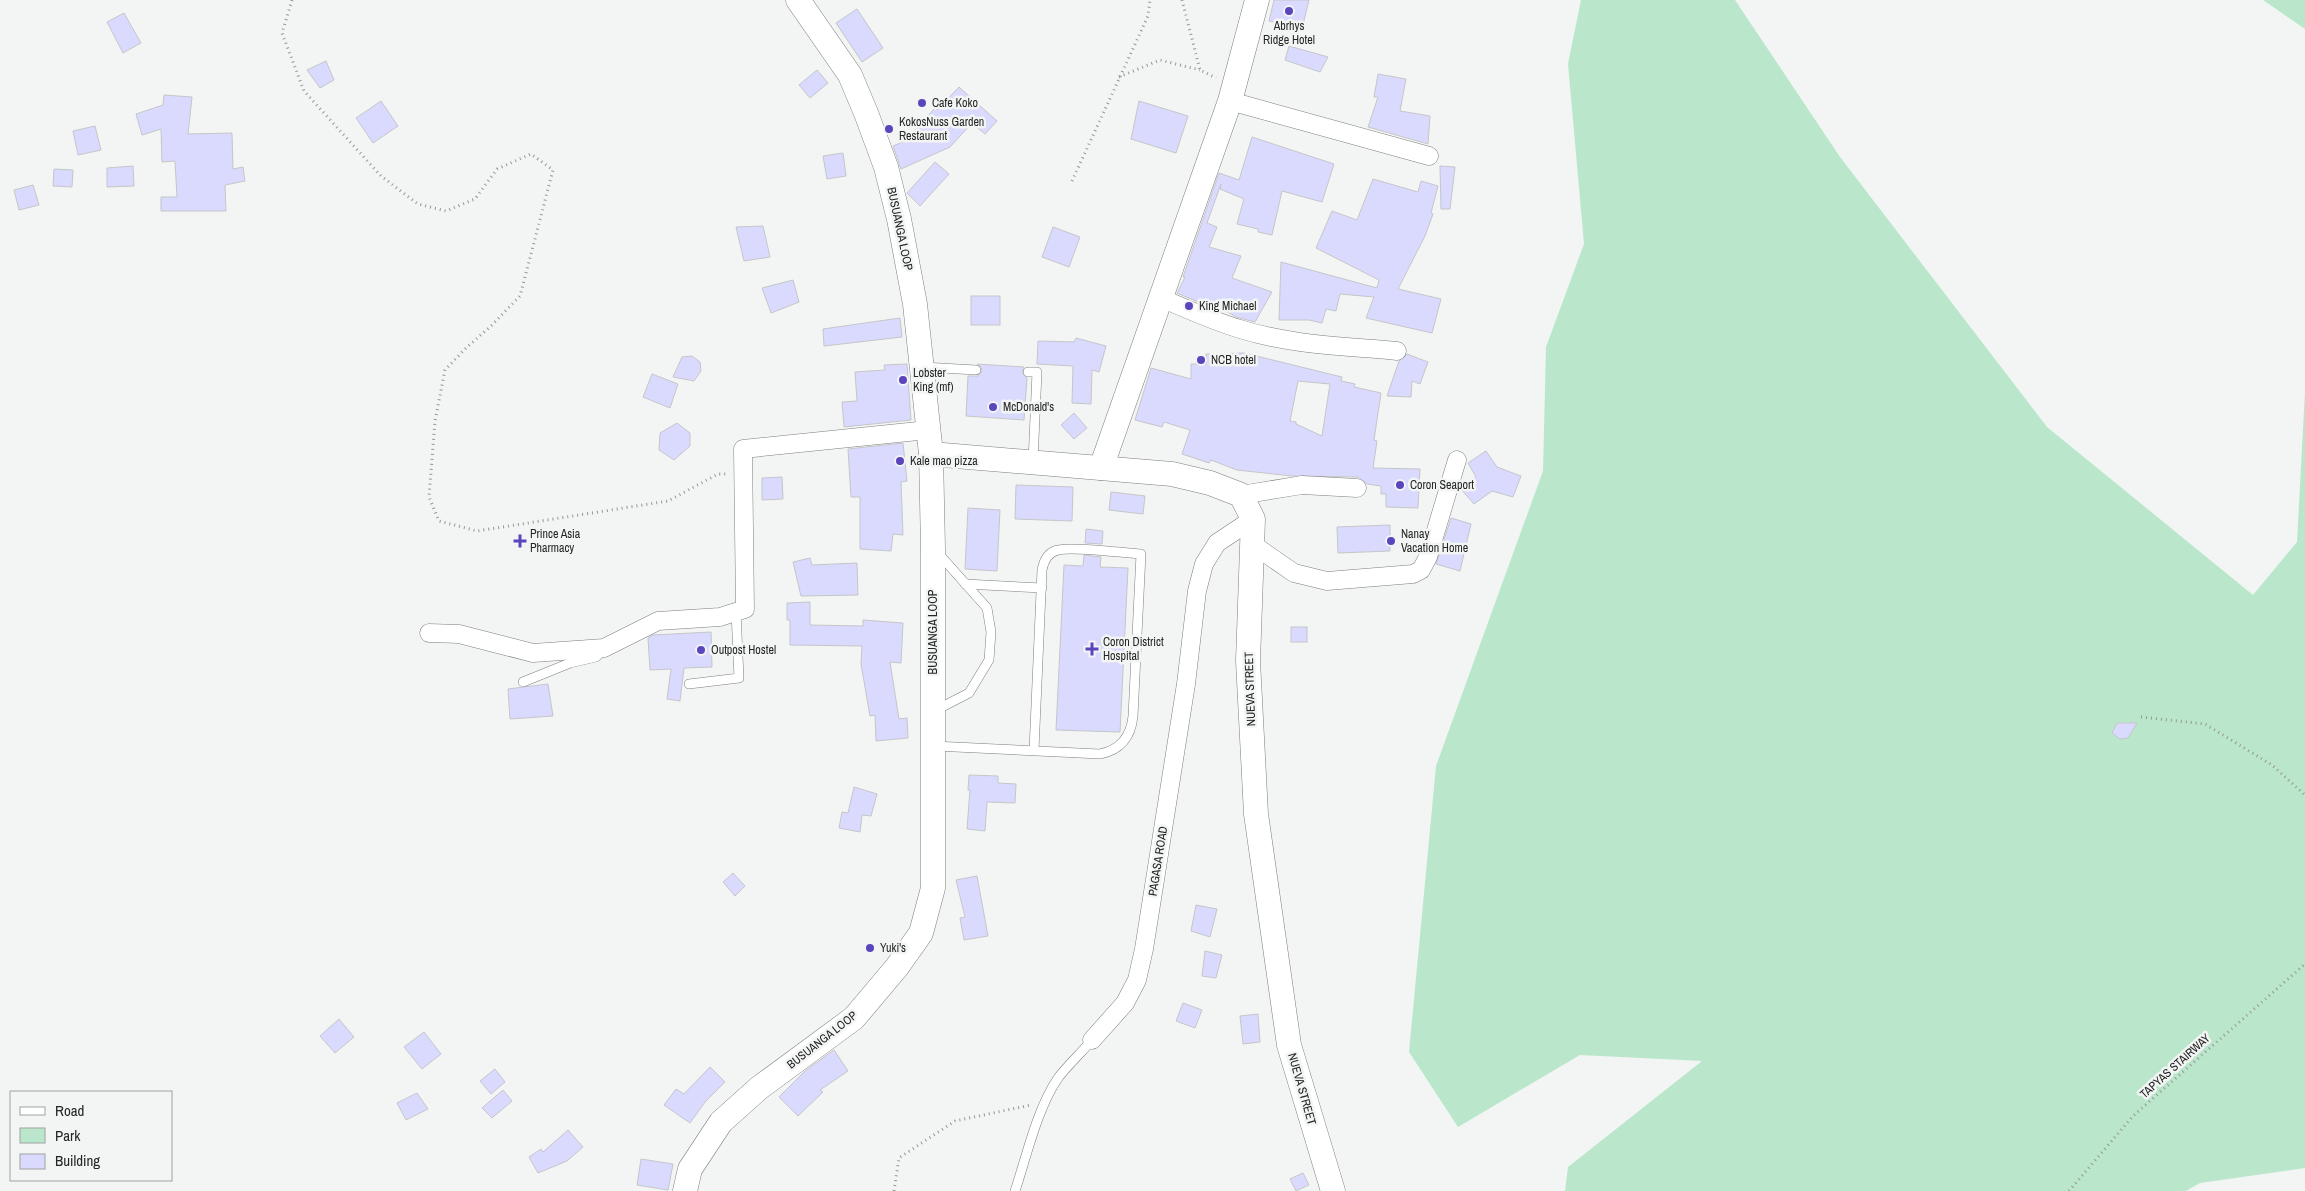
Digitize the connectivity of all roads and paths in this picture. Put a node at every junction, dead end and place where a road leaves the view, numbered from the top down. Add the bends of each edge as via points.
1 (292, 0) edge
2 (798, 0) edge
3 (1150, 0) edge
4 (1182, 0) edge
5 (1257, 0) edge
6 (1200, 70) junction
7 (1118, 78) junction
8 (1231, 93) junction
9 (1429, 156) dead end
10 (1072, 182) dead end
11 (1161, 298) junction
12 (1397, 350) dead end
13 (923, 367) junction
14 (976, 370) dead end
15 (1028, 372) dead end
16 (928, 430) junction
17 (931, 454) junction
18 (1457, 460) dead end
19 (1033, 462) junction
20 (1101, 468) junction
21 (744, 473) junction
22 (1358, 488) dead end
23 (1242, 495) junction
24 (1253, 519) junction
25 (1252, 544) junction
26 (933, 548) junction
27 (965, 584) junction
28 (1042, 588) junction
29 (736, 612) junction
30 (430, 633) dead end
31 (604, 648) junction
32 (523, 682) dead end
33 (689, 684) dead end
34 (933, 711) junction
35 (2141, 716) dead end
36 (934, 746) junction
37 (1034, 750) junction
38 (2305, 795) edge
39 (2305, 964) edge
40 (1092, 1040) joint
41 (1046, 1102) junction
42 (685, 1191) edge
43 (894, 1191) edge
44 (1015, 1191) edge
45 (1333, 1191) edge
46 (2069, 1191) edge

1 - 21 path via 282,33 304,91 381,176 418,204 446,211 475,199 497,169 531,154 553,170 520,296 445,370 435,421 429,497 439,520 477,531 668,501 718,474
2 - 13 main road, BUSUANGA LOOP via 850,75 886,167 915,304
3 - 7 path via 1148,16
4 - 6 path
5 - 8 main road
6 - 7 path via 1160,60
6 - 8 path
7 - 10 path
8 - 9 street
8 - 11 main road
11 - 12 street via 1241,329 1269,336
11 - 20 main road
13 - 14 lane
13 - 16 main road, BUSUANGA LOOP
15 - 19 lane via 1038,372
16 - 17 main road, BUSUANGA LOOP
16 - 21 street via 743,449
17 - 19 main road
17 - 26 main road, BUSUANGA LOOP
18 - 25 street via 1428,557 1421,570 1413,574 1327,581 1294,573
19 - 20 main road
20 - 23 main road via 1172,474
21 - 29 street via 745,609
22 - 23 street via 1302,485
23 - 24 main road, NUEVA STREET
24 - 25 main road, NUEVA STREET
24 - 40 street, PAGASA ROAD via 1217,543 1204,564 1197,591 1186,684 1144,949 1136,980 1125,1002
25 - 45 main road, NUEVA STREET via 1248,661 1256,814 1289,1046
26 - 27 lane
26 - 34 main road, BUSUANGA LOOP
27 - 28 lane
27 - 34 lane via 987,608 989,660 969,693
28 - 37 lane
28 - 37 lane via 1044,563 1058,550 1141,554 1133,716 1129,734 1117,748 1100,754
29 - 31 street via 720,617 658,621
29 - 33 lane via 739,678
30 - 31 street via 459,634 533,654
31 - 32 lane via 596,657 570,663
34 - 36 main road, BUSUANGA LOOP
35 - 38 path via 2205,724 2272,765
36 - 37 lane
36 - 42 main road, BUSUANGA LOOP via 933,888 922,933 854,1018 758,1088 721,1122 690,1169
39 - 46 path, TAPYAS STAIRWAY via 2132,1116
40 - 41 lane, PAGASA ROAD via 1058,1078
41 - 43 path via 955,1121 899,1158
41 - 44 lane, PAGASA ROAD

